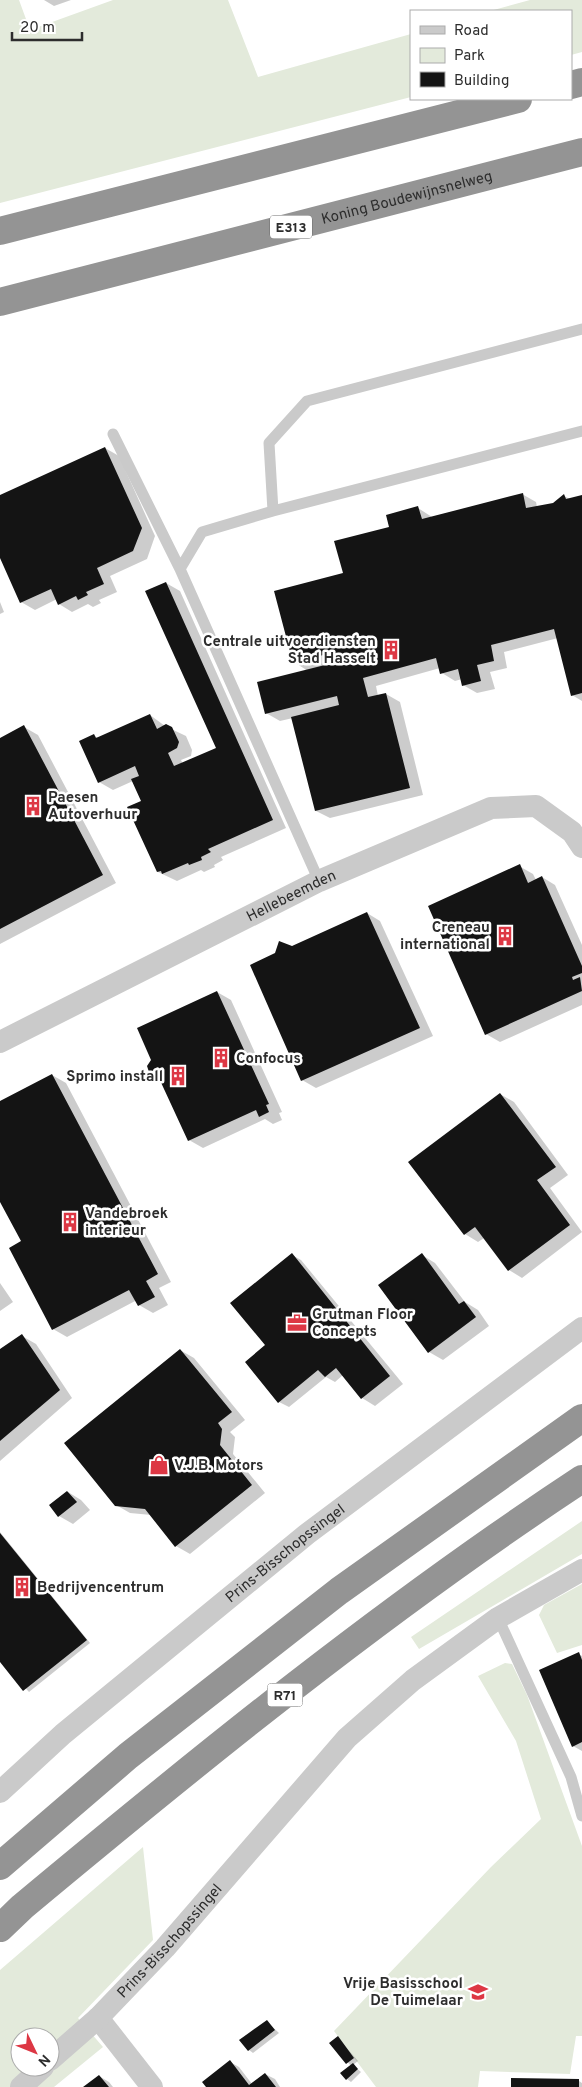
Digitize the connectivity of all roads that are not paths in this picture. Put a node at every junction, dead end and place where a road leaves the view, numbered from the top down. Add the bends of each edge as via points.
1 (514, 100) edge
2 (582, 152) edge
3 (0, 231) edge
4 (0, 302) edge
5 (582, 329) edge
6 (582, 431) edge
7 (113, 434) dead end
8 (273, 511) junction
9 (180, 569) junction
10 (582, 848) edge
11 (319, 882) junction
12 (0, 1042) edge
13 (582, 1328) edge
14 (582, 1418) edge
15 (582, 1479) edge
16 (582, 1570) edge
17 (498, 1618) junction
18 (0, 1792) edge
19 (582, 1816) edge
20 (0, 1866) edge
21 (0, 1928) edge
22 (98, 2018) junction
23 (60, 2051) edge
24 (32, 2077) edge
25 (20, 2087) edge
26 (152, 2087) edge

1 - 3 highway
2 - 4 highway, Koning Boudewijnsnelweg / E313
5 - 8 lane via 307,401 269,443
6 - 8 lane
7 - 9 lane
8 - 9 lane via 202,532
9 - 11 lane
10 - 11 street, Hellebeemden via 572,832 536,806 491,808
11 - 12 street, Hellebeemden
13 - 18 street, Prins-Bisschopssingel via 307,1534 63,1734
14 - 20 highway via 339,1591 128,1756
15 - 21 highway, R71 via 413,1598 184,1772
16 - 17 street, Prins-Bisschopssingel
17 - 19 lane via 570,1777
17 - 22 street, Prins-Bisschopssingel via 413,1680 347,1738 165,1948
22 - 23 street, Prins-Bisschopssingel
22 - 26 street
24 - 25 street

